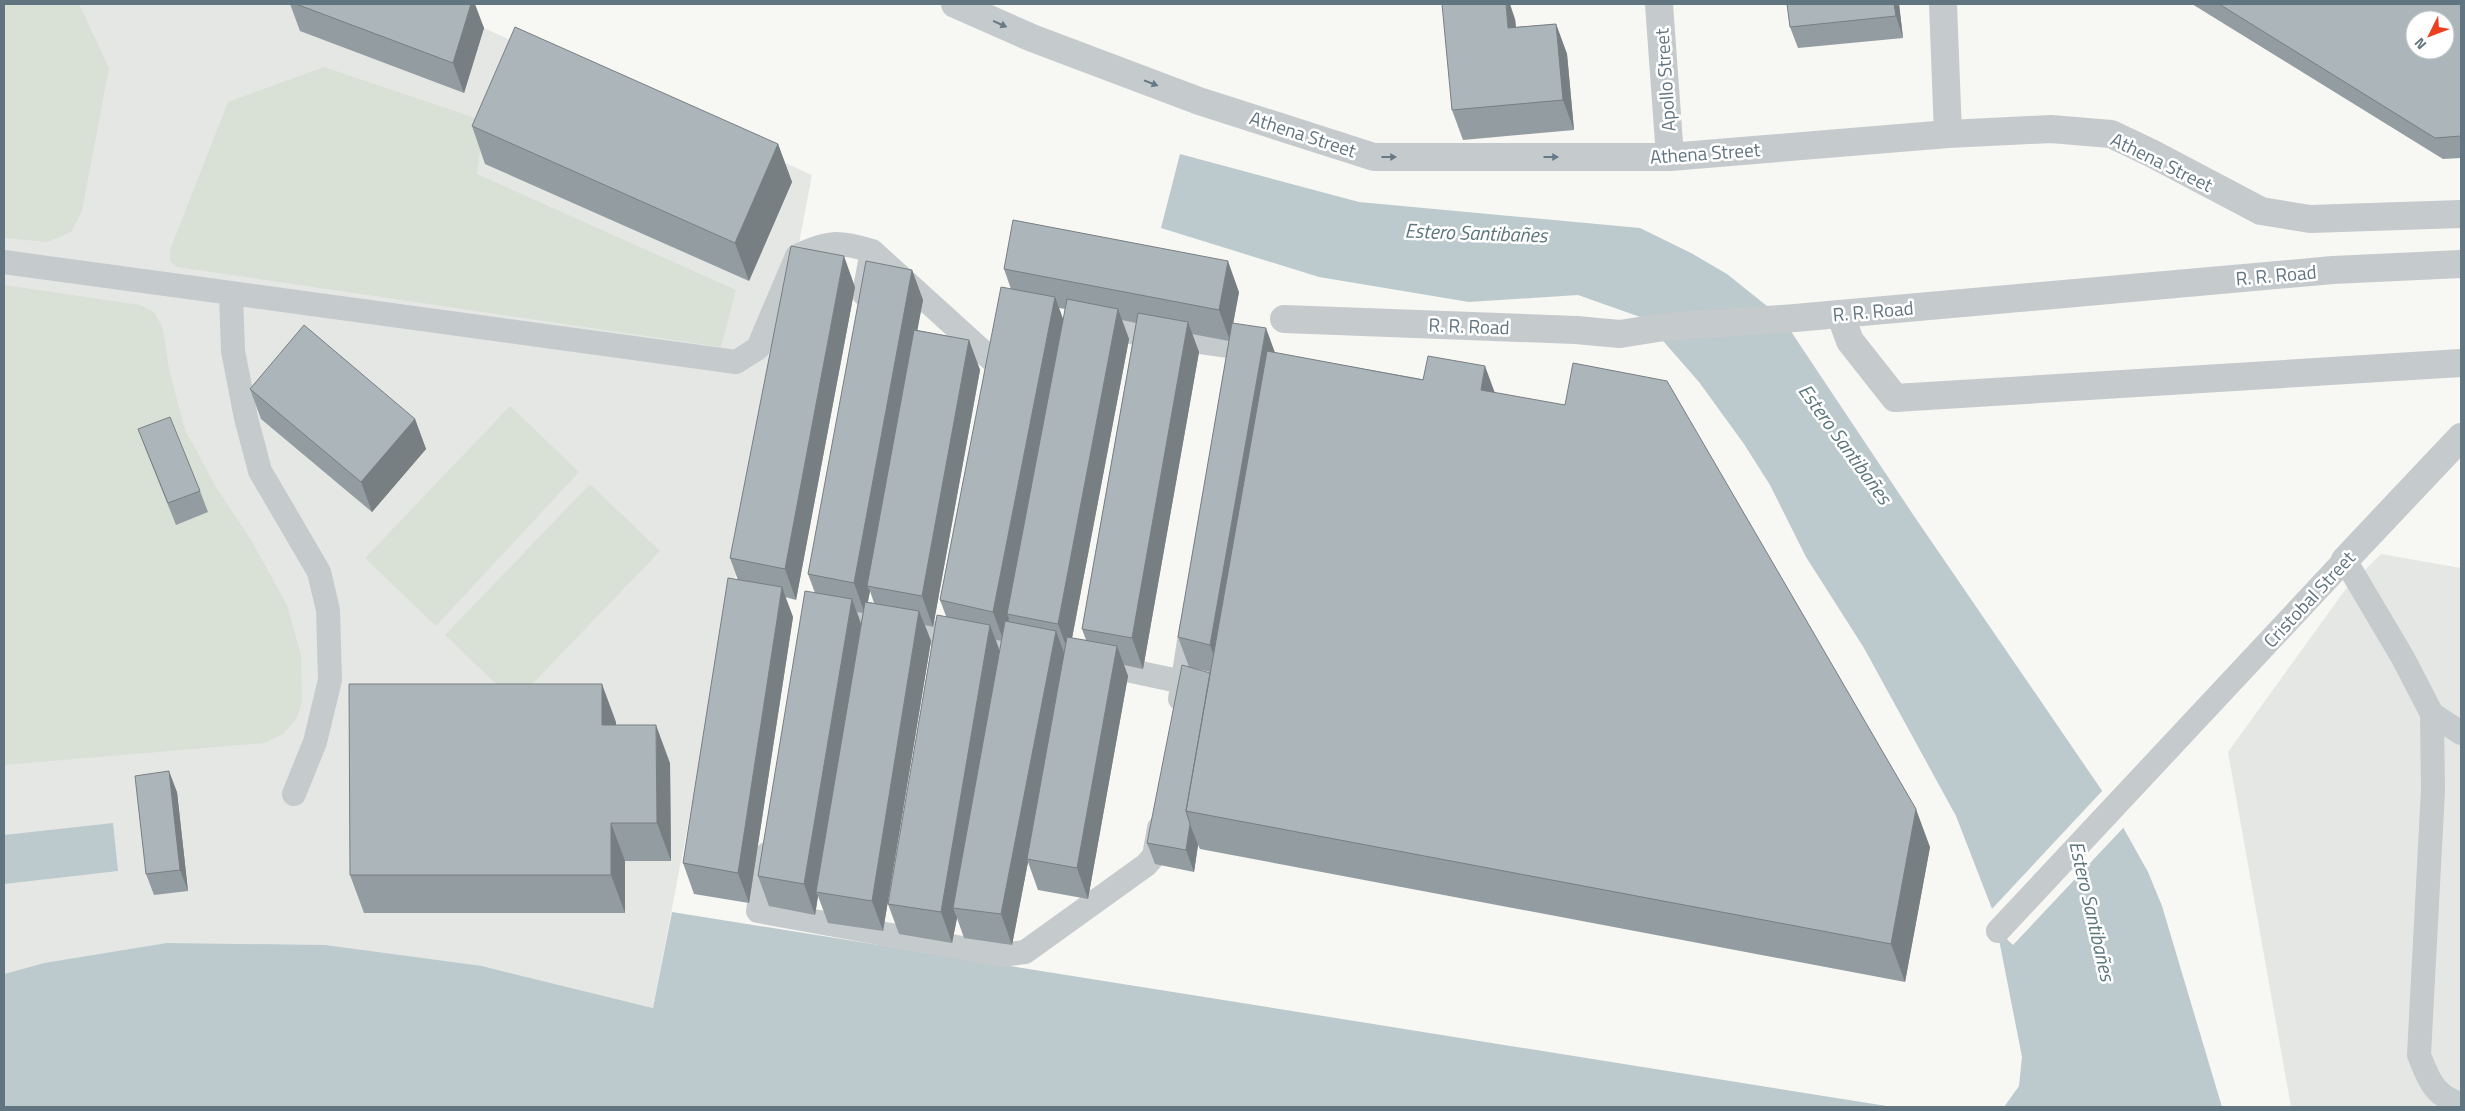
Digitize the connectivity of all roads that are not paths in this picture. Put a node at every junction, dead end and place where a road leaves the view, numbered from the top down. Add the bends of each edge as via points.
1 (955, 4) edge
2 (1659, 4) edge
3 (1943, 4) edge
4 (1948, 134) junction
5 (1670, 157) junction
6 (2461, 214) edge
7 (872, 251) junction
8 (4, 262) edge
9 (2461, 264) edge
10 (231, 294) junction
11 (1840, 314) junction
12 (860, 319) edge
13 (1077, 323) edge
14 (997, 333) edge
15 (1255, 339) joint
16 (2461, 363) edge
17 (2456, 449) edge
18 (2345, 560) junction
19 (1195, 603) edge
20 (809, 610) edge
21 (1183, 682) junction
22 (2432, 714) junction
23 (1176, 721) edge
24 (2461, 733) edge
25 (294, 794) dead end
26 (1162, 809) edge
27 (771, 833) edge
28 (1998, 931) dead end
29 (2461, 1104) edge

1 -> 5 street, Athena Street via 1032,38 1199,101 1374,157
2 - 5 street, Apollo Street
3 - 4 street
4 - 5 street, Athena Street
4 - 6 street, Athena Street via 2052,129 2111,134 2269,213 2310,219
7 - 10 lane via 848,244 822,244 797,256 758,348 736,362
7 - 12 lane
7 - 14 lane via 990,368
8 - 10 lane
9 - 11 street, R. R. Road via 2333,270
10 - 25 lane via 233,351 260,471 318,572 328,610 330,680 315,742
11 - 15 street, R. R. Road via 1699,324 1620,334 1576,330
11 - 16 street via 1850,341 1895,398
13 - 15 lane via 1105,332
17 - 18 street, Cristobal Street
18 - 22 lane
18 - 28 lane, Cristobal Street
19 - 21 lane
20 - 21 lane via 1056,655
21 - 23 lane
22 - 24 lane
22 - 29 lane via 2433,790 2419,1055 2428,1079 2447,1100
26 - 27 lane via 1154,856 1146,866 1025,952 1002,950 892,924 758,911

